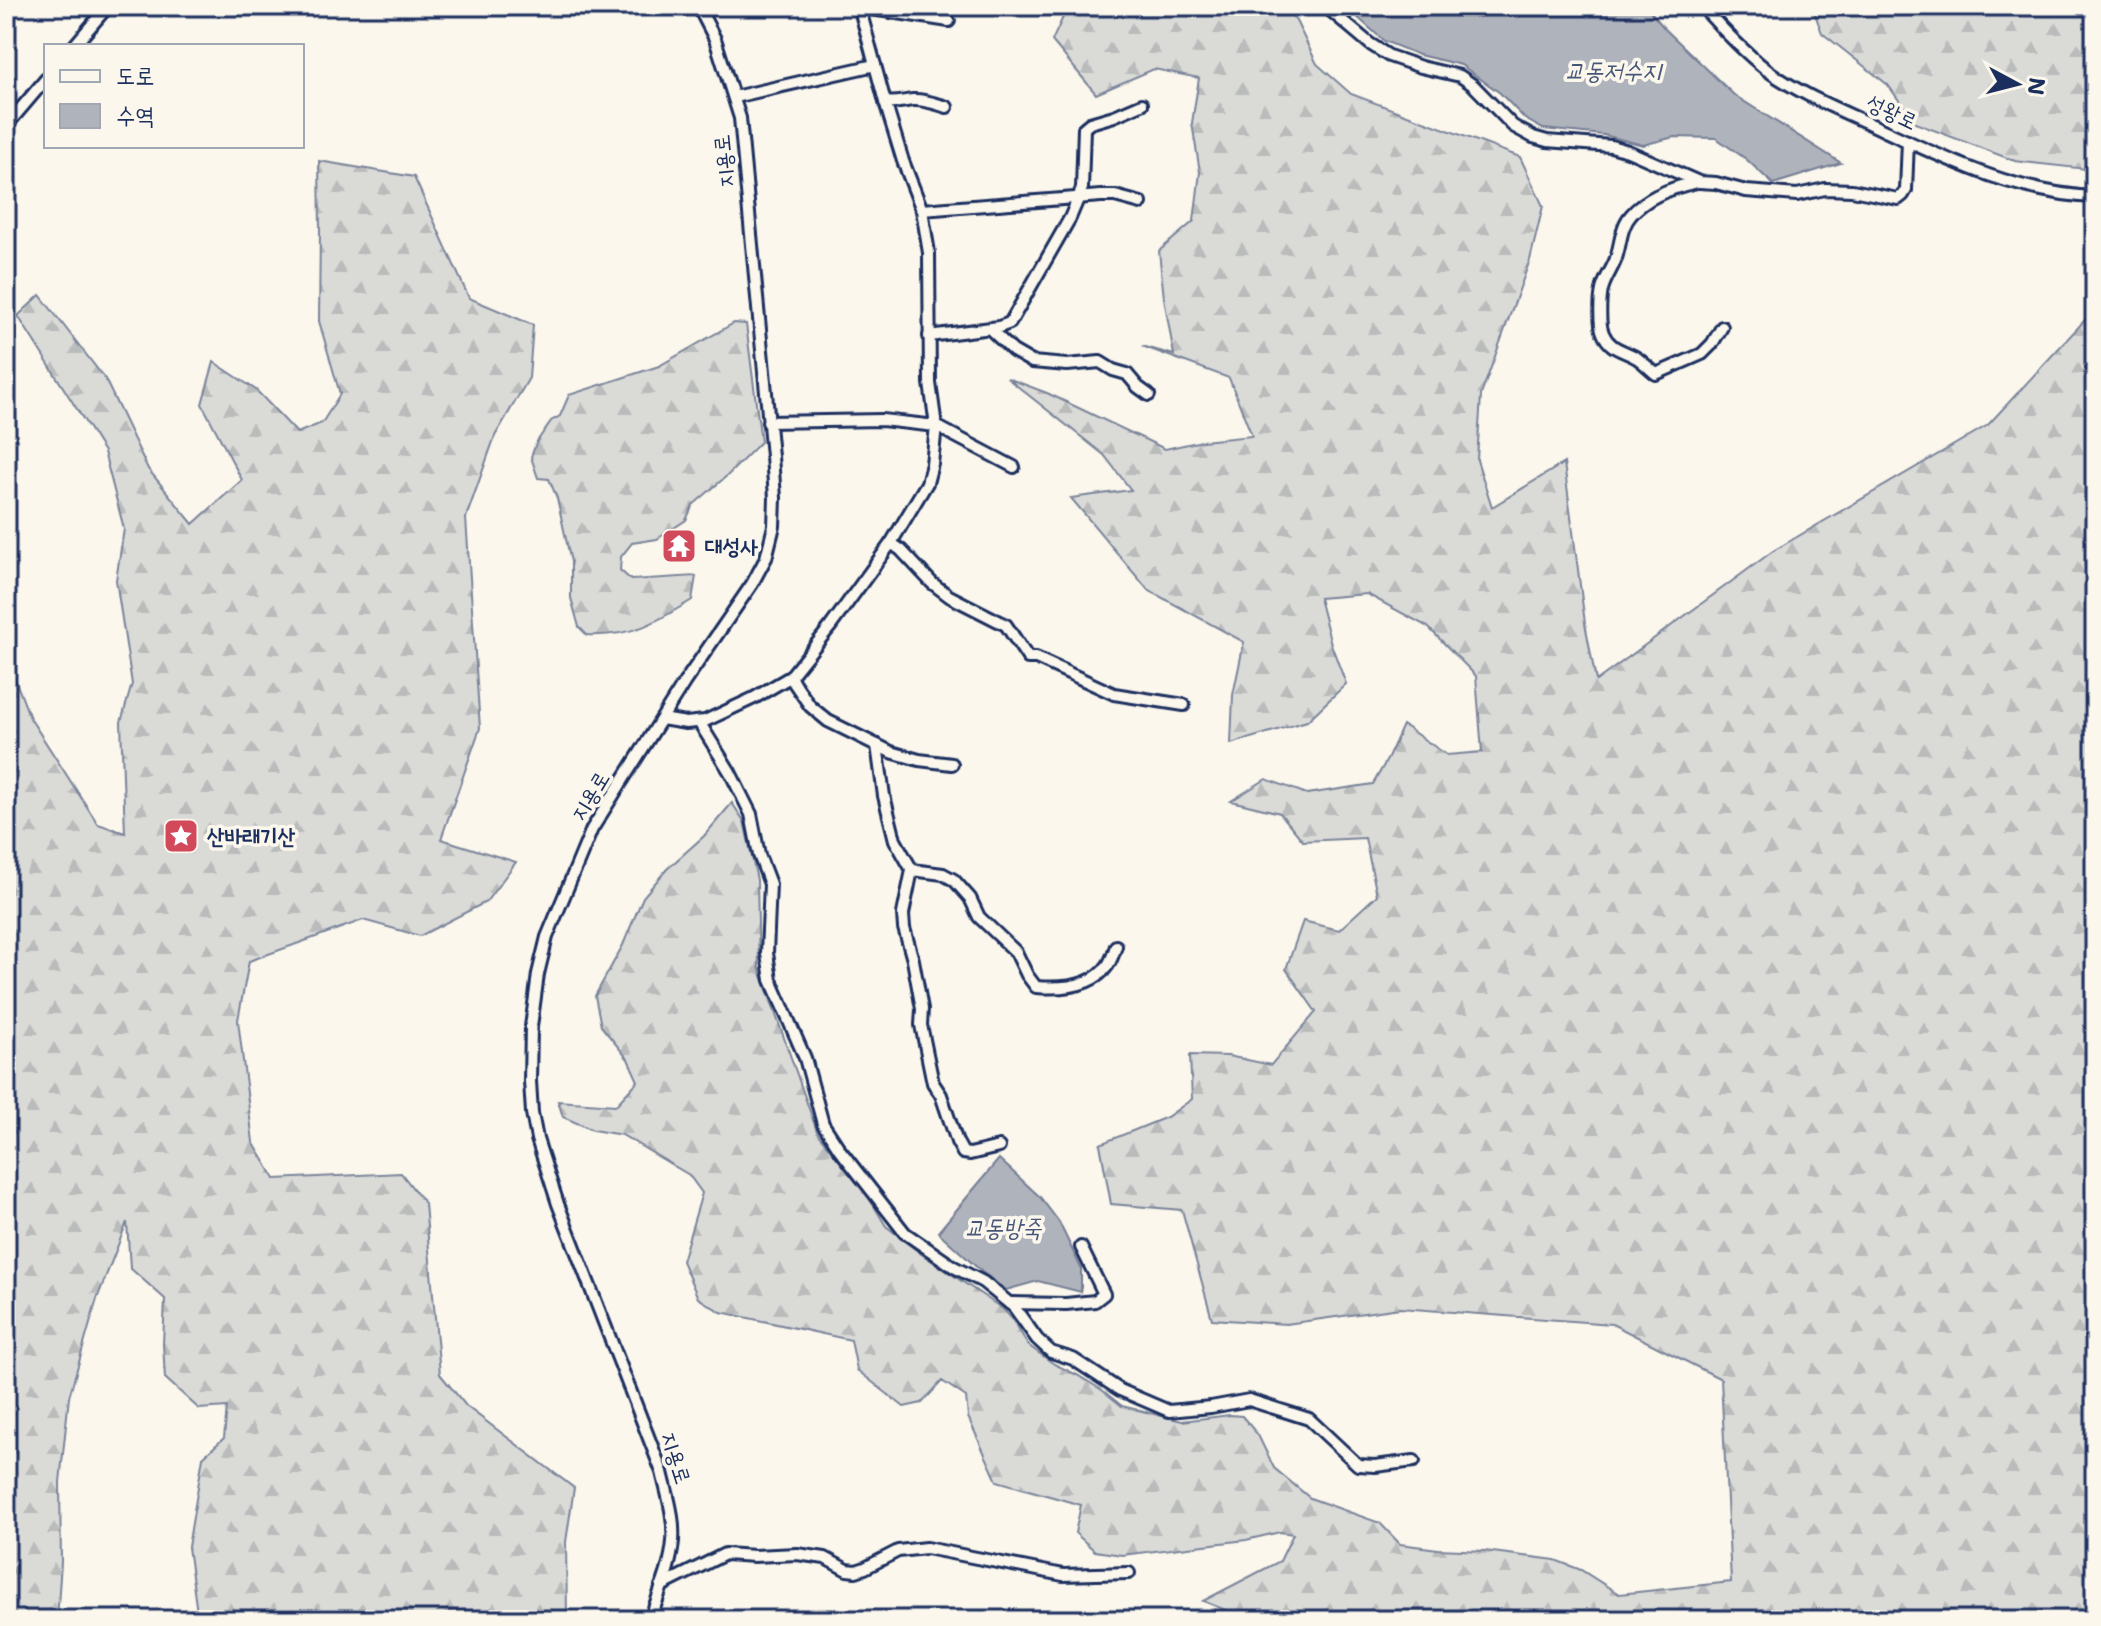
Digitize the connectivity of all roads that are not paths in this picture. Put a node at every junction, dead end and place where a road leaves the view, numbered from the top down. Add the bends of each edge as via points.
1 (108, 6) edge
2 (698, 6) edge
3 (936, 6) edge
4 (1325, 6) edge
5 (1702, 6) edge
6 (859, 7) edge
7 (76, 44) edge
8 (875, 65) junction
9 (44, 81) edge
10 (734, 97) junction
11 (885, 102) junction
12 (1142, 104) dead end
13 (947, 107) dead end
14 (6, 126) edge
15 (1908, 141) junction
16 (1699, 182) junction
17 (2095, 197) edge
18 (1078, 199) junction
19 (1141, 203) dead end
20 (922, 210) junction
21 (1722, 327) dead end
22 (990, 329) junction
23 (929, 336) junction
24 (1149, 395) dead end
25 (768, 422) junction
26 (936, 426) junction
27 (1014, 467) dead end
28 (891, 543) junction
29 (790, 677) junction
30 (1184, 705) dead end
31 (662, 719) junction
32 (699, 722) junction
33 (877, 745) junction
34 (952, 764) dead end
35 (912, 870) junction
36 (1116, 946) dead end
37 (999, 1147) dead end
38 (1081, 1247) dead end
39 (1009, 1303) junction
40 (1414, 1461) dead end
41 (1129, 1573) dead end
42 (661, 1586) junction
43 (650, 1620) edge

1 - 7 street
2 - 10 street, 지용로
3 - 6 street via 945,20
4 - 16 street via 1389,56 1460,76 1513,126 1533,137 1611,146
5 - 15 street, 성왕로 via 1779,78
6 - 8 street
8 - 10 street
8 - 11 street
9 - 14 street
10 - 25 street, 지용로
11 - 13 street via 922,100
11 - 20 street
12 - 18 street via 1084,128
15 - 16 street via 1906,190 1898,199 1852,190 1773,194
15 - 17 street, 성왕로 via 1992,177
16 - 21 street via 1661,193 1629,216 1602,290 1601,326 1603,336 1620,352 1656,374 1702,354
18 - 19 street via 1115,196
18 - 20 street
18 - 22 street via 1010,323
20 - 23 street via 929,253
22 - 23 street
22 - 24 street via 1032,362 1100,362 1127,374
23 - 26 street
25 - 26 street via 882,420
25 - 31 street, 지용로 via 775,498 766,558
26 - 27 street
26 - 28 street via 927,483
28 - 29 street
28 - 30 street via 949,596 1006,625 1028,658 1114,694
29 - 32 street
29 - 33 street via 828,721
31 - 32 street
31 - 42 street, 지용로 via 592,829 547,937 533,1013 530,1081 537,1139 554,1191 662,1472 673,1541
32 - 39 street via 751,814 770,884 771,980 805,1058 823,1124 905,1233
33 - 34 street via 919,760
33 - 35 street via 895,840
35 - 36 street via 954,880 979,917 1016,952 1036,987 1073,986 1097,978
35 - 37 street via 904,928 933,1083 963,1153
38 - 39 street via 1104,1294 1095,1301
39 - 40 street via 1051,1352 1169,1411 1249,1400 1309,1419 1358,1465
41 - 42 street via 1063,1575 926,1548 898,1551 856,1571 797,1554 725,1554
42 - 43 street, 지용로

